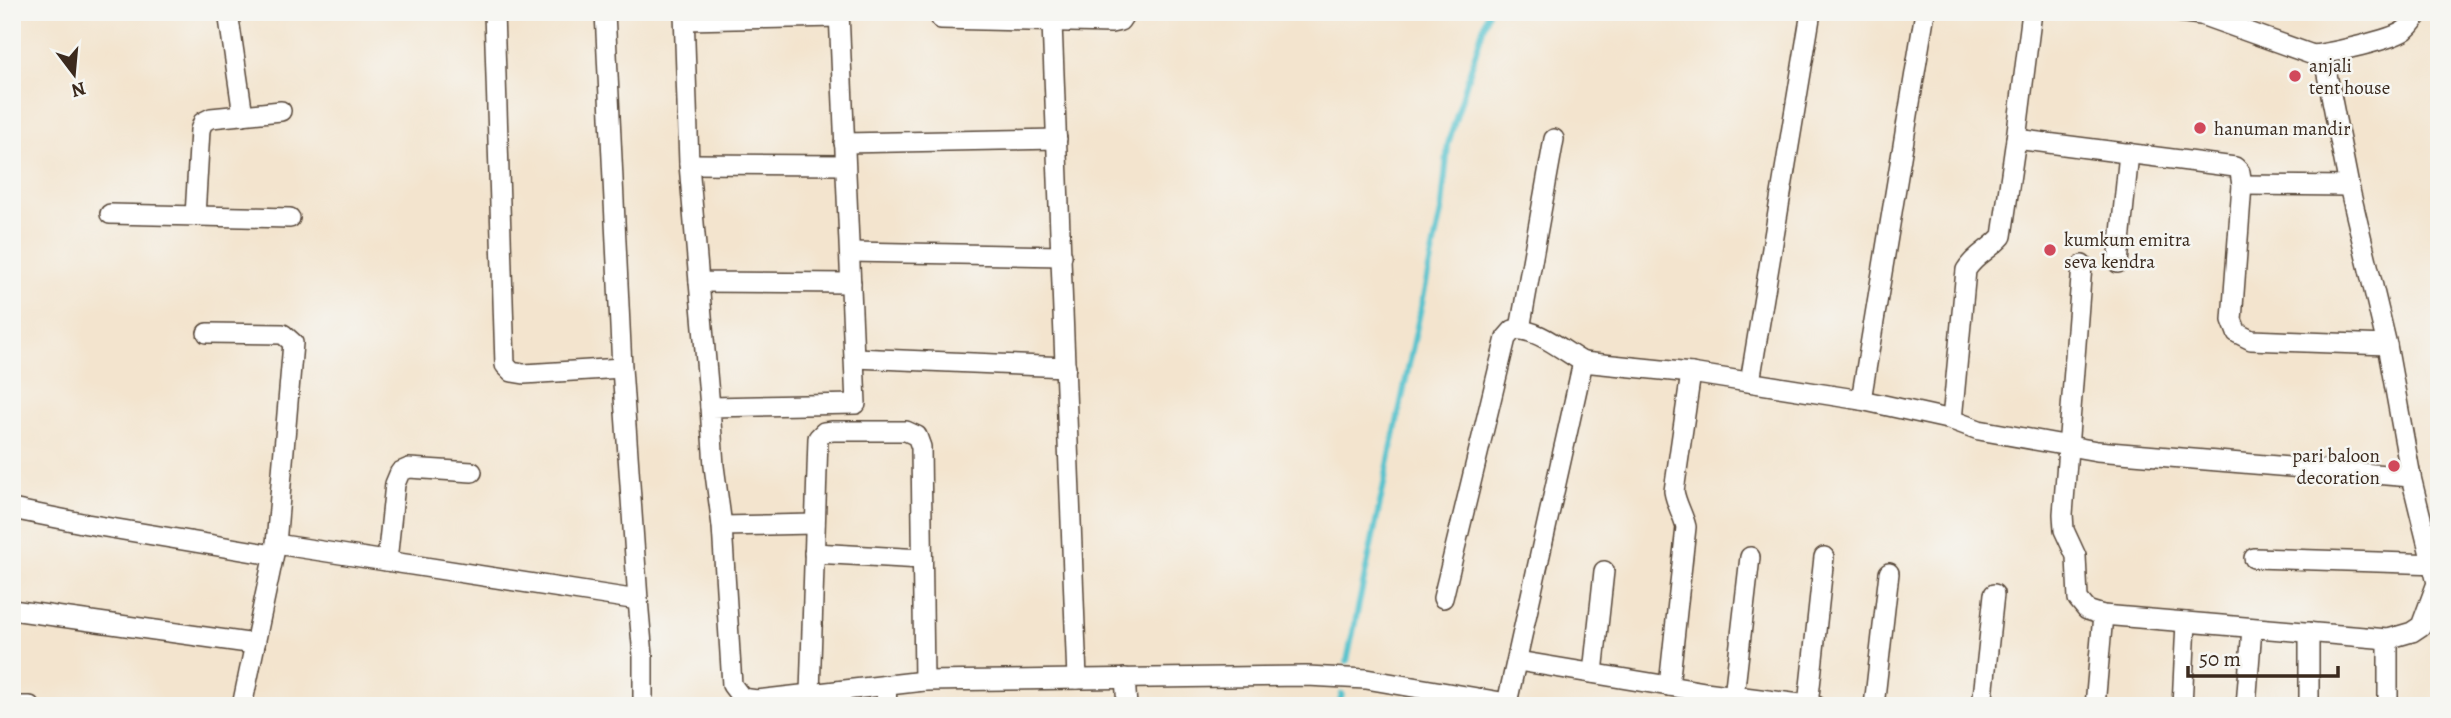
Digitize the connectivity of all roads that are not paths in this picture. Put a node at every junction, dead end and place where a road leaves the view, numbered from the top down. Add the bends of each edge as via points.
1 (228, 12) edge
2 (494, 12) edge
3 (605, 12) edge
4 (1126, 12) edge
5 (1811, 12) edge
6 (1925, 12) edge
7 (2032, 12) edge
8 (2178, 12) edge
9 (2418, 12) edge
10 (839, 15) edge
11 (685, 16) edge
12 (942, 19) dead end
13 (1052, 22) junction
14 (2323, 54) junction
15 (281, 111) dead end
16 (243, 115) junction
17 (1057, 139) junction
18 (1554, 139) dead end
19 (2016, 139) junction
20 (844, 143) junction
21 (2129, 153) junction
22 (689, 164) junction
23 (845, 165) junction
24 (2242, 185) junction
25 (2349, 186) junction
26 (110, 214) dead end
27 (195, 216) junction
28 (289, 218) dead end
29 (850, 252) junction
30 (1062, 256) junction
31 (2119, 263) dead end
32 (2082, 265) dead end
33 (699, 282) junction
34 (851, 283) junction
35 (1520, 329) junction
36 (207, 333) dead end
37 (2387, 345) junction
38 (855, 358) junction
39 (1583, 362) junction
40 (1066, 367) junction
41 (622, 368) junction
42 (1691, 373) junction
43 (1750, 382) junction
44 (1861, 400) junction
45 (856, 404) junction
46 (710, 408) junction
47 (1951, 421) junction
48 (858, 430) junction
49 (2068, 445) junction
50 (472, 472) dead end
51 (2411, 477) junction
52 (12, 509) edge
53 (815, 524) junction
54 (722, 526) junction
55 (274, 549) junction
56 (814, 554) junction
57 (1750, 557) dead end
58 (1824, 557) dead end
59 (2254, 558) dead end
60 (922, 559) junction
61 (387, 561) junction
62 (1604, 571) dead end
63 (1889, 573) dead end
64 (2436, 575) edge
65 (1994, 594) dead end
66 (1443, 598) dead end
67 (638, 600) junction
68 (12, 610) edge
69 (2103, 615) junction
70 (2186, 622) junction
71 (2252, 628) junction
72 (2309, 632) junction
73 (2388, 639) junction
74 (255, 644) junction
75 (1518, 661) junction
76 (1593, 673) junction
77 (1125, 678) junction
78 (1077, 679) junction
79 (924, 681) junction
80 (886, 685) junction
81 (1670, 686) junction
82 (810, 694) junction
83 (1734, 696) junction
84 (1704, 699) edge
85 (757, 703) edge
86 (1507, 705) edge
87 (1812, 705) edge
88 (14, 706) edge
89 (30, 706) edge
90 (242, 706) edge
91 (643, 706) edge
92 (887, 706) edge
93 (1127, 706) edge
94 (1874, 706) edge
95 (1982, 706) edge
96 (2095, 706) edge
97 (2182, 706) edge
98 (2246, 706) edge
99 (2309, 706) edge
100 (2388, 706) edge

1 - 16 street
2 - 41 street via 505,365 524,374
3 - 41 street
4 - 13 street via 1120,21 1111,23
5 - 43 street
6 - 44 street
7 - 19 street
8 - 14 street via 2201,15 2314,55
9 - 14 street via 2402,32
10 - 11 street
10 - 20 street
11 - 22 street
12 - 13 street
13 - 17 street
14 - 25 street
15 - 16 street
16 - 27 street via 203,122
17 - 20 street
17 - 30 street
18 - 35 street
19 - 21 street
19 - 47 street via 2002,236 1966,270
20 - 23 street
21 - 24 street via 2235,167
21 - 31 street
22 - 23 street
22 - 33 street
23 - 29 street
24 - 25 street
24 - 37 street via 2232,320 2237,333 2251,340
25 - 37 street
26 - 27 street
27 - 28 street
29 - 30 street
29 - 34 street
30 - 40 street
32 - 49 street
33 - 34 street
33 - 46 street
34 - 38 street
35 - 39 street
35 - 66 street via 1506,338
36 - 55 street via 283,334 293,342
37 - 51 street
38 - 40 street
38 - 45 street
39 - 42 street
39 - 75 street
40 - 78 street
41 - 67 street
42 - 43 street
42 - 81 street via 1674,491 1686,527
43 - 44 street
44 - 47 street
45 - 46 street
45 - 48 street
46 - 54 street
47 - 49 street
48 - 53 street via 824,432 818,438
48 - 60 street via 890,429 917,436 921,447
49 - 51 street
49 - 69 street via 2064,530 2076,556 2078,600 2087,610
50 - 61 street via 409,468 400,472
51 - 64 street
52 - 55 street via 87,524
53 - 54 street
53 - 56 street
54 - 85 street via 732,685 742,698
55 - 61 street
55 - 74 street
56 - 60 street
56 - 82 street
57 - 83 street
58 - 87 street
59 - 64 street
60 - 79 street
61 - 67 street
62 - 76 street
63 - 94 street
64 - 73 street via 2421,626
65 - 95 street
67 - 91 street
68 - 74 street
69 - 70 street
69 - 96 street
70 - 71 street
70 - 97 street
71 - 72 street
71 - 98 street
72 - 73 street
72 - 99 street
73 - 100 street
74 - 90 street
75 - 76 street
75 - 86 street
76 - 81 street
77 - 78 street
77 - 86 street via 1366,679
77 - 93 street
78 - 79 street
79 - 80 street
80 - 82 street
80 - 92 street
81 - 84 street
82 - 85 street
83 - 84 street
83 - 87 street
88 - 89 street

